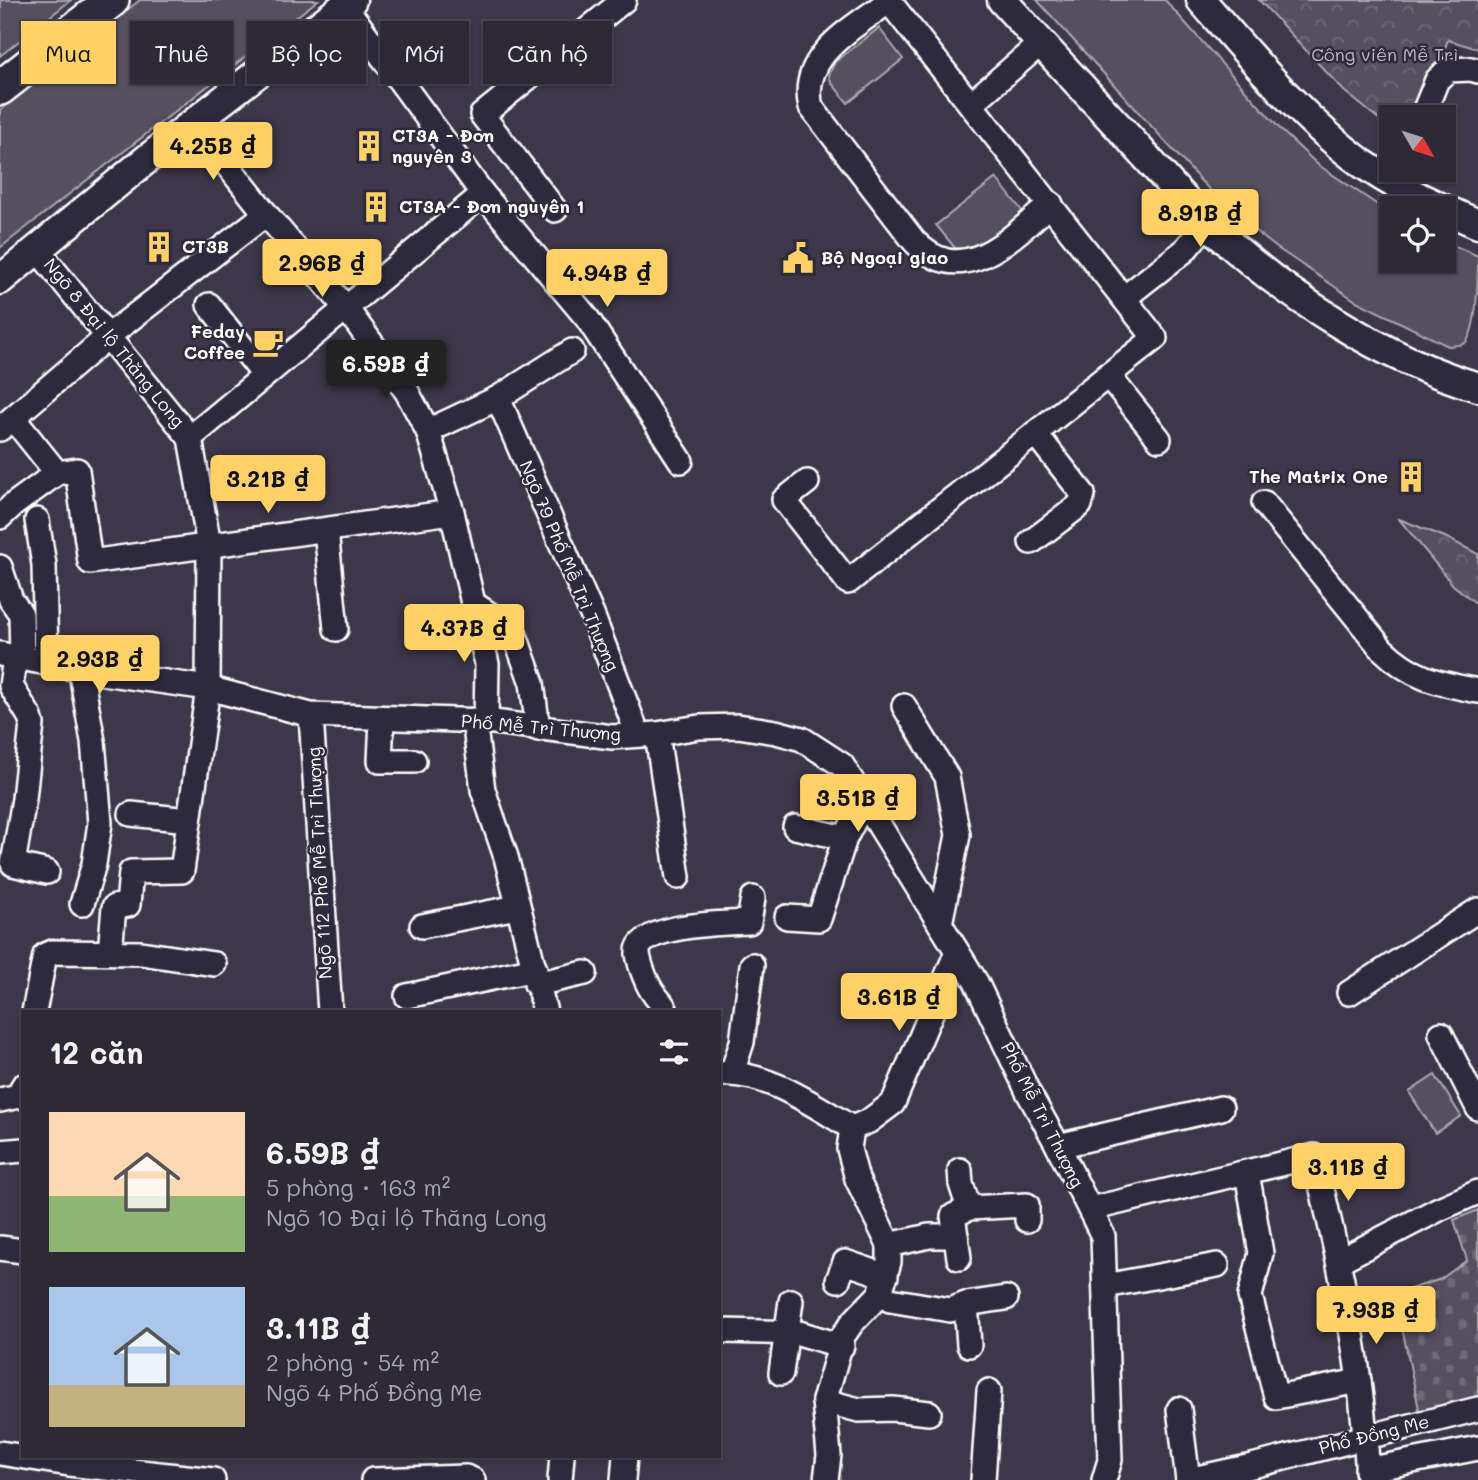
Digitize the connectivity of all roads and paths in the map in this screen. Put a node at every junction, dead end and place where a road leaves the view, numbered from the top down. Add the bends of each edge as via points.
1 (112, 0) edge
2 (624, 0) edge
3 (1002, 0) edge
4 (1201, 0) edge
5 (888, 1) edge
6 (349, 3) edge
7 (1041, 43) junction
8 (1478, 71) edge
9 (0, 88) edge
10 (972, 103) junction
11 (1427, 105) edge
12 (194, 123) junction
13 (1379, 170) edge
14 (1406, 182) edge
15 (483, 194) junction
16 (1425, 196) edge
17 (1051, 204) junction
18 (555, 210) dead end
19 (266, 214) junction
20 (1456, 215) edge
21 (1208, 223) junction
22 (1478, 225) edge
23 (37, 249) junction
24 (0, 280) edge
25 (1124, 298) junction
26 (209, 305) dead end
27 (346, 308) junction
28 (107, 337) junction
29 (572, 351) dead end
30 (264, 375) junction
31 (1108, 375) junction
32 (1478, 387) edge
33 (498, 398) junction
34 (6, 423) edge
35 (428, 431) junction
36 (1035, 433) junction
37 (190, 438) junction
38 (1159, 439) dead end
39 (681, 461) dead end
40 (57, 473) junction
41 (807, 482) dead end
42 (1264, 503) dead end
43 (452, 512) junction
44 (0, 517) edge
45 (37, 520) dead end
46 (326, 530) junction
47 (1031, 542) dead end
48 (209, 544) junction
49 (0, 567) edge
50 (474, 604) junction
51 (336, 629) dead end
52 (12, 657) edge
53 (46, 663) junction
54 (80, 668) junction
55 (11, 685) junction
56 (208, 688) junction
57 (1478, 691) edge
58 (904, 706) dead end
59 (5, 715) dead end
60 (311, 715) junction
61 (382, 719) junction
62 (480, 721) junction
63 (538, 729) junction
64 (648, 735) junction
65 (414, 761) dead end
66 (864, 802) junction
67 (131, 814) dead end
68 (189, 820) junction
69 (795, 827) dead end
70 (845, 838) junction
71 (47, 872) dead end
72 (678, 877) dead end
73 (753, 898) dead end
74 (82, 904) dead end
75 (517, 907) junction
76 (1478, 910) edge
77 (786, 918) dead end
78 (940, 924) junction
79 (422, 926) dead end
80 (110, 952) junction
81 (957, 952) junction
82 (214, 964) dead end
83 (752, 965) dead end
84 (585, 972) dead end
85 (536, 976) junction
86 (1349, 992) dead end
87 (407, 996) dead end
88 (34, 1010) edge
89 (330, 1010) edge
90 (544, 1010) edge
91 (665, 1010) edge
92 (1441, 1034) dead end
93 (726, 1073) edge
94 (21, 1091) edge
95 (0, 1100) edge
96 (1221, 1108) dead end
97 (1478, 1108) edge
98 (852, 1128) junction
99 (1058, 1146) junction
100 (21, 1150) edge
101 (0, 1152) edge
102 (960, 1170) dead end
103 (1247, 1173) junction
104 (1478, 1192) edge
105 (970, 1208) junction
106 (1090, 1209) junction
107 (1027, 1220) dead end
108 (889, 1245) junction
109 (0, 1248) edge
110 (21, 1251) edge
111 (1339, 1261) junction
112 (1217, 1265) dead end
113 (838, 1280) dead end
114 (883, 1285) junction
115 (1105, 1286) junction
116 (1006, 1298) dead end
117 (791, 1301) dead end
118 (966, 1304) junction
119 (735, 1324) dead end
120 (787, 1333) junction
121 (969, 1345) dead end
122 (842, 1346) junction
123 (781, 1374) dead end
124 (1359, 1381) junction
125 (989, 1391) dead end
126 (824, 1401) junction
127 (1178, 1409) dead end
128 (1478, 1409) edge
129 (929, 1413) dead end
130 (1366, 1438) junction
131 (1478, 1448) edge
132 (79, 1458) edge
133 (562, 1458) edge
134 (625, 1458) edge
135 (103, 1461) edge
136 (156, 1465) edge
137 (384, 1471) edge
138 (469, 1471) edge
139 (1253, 1473) edge
140 (1368, 1475) edge
141 (213, 1480) edge
142 (560, 1480) edge
143 (622, 1480) edge
144 (826, 1480) edge
145 (983, 1480) edge
146 (1104, 1480) edge
147 (1188, 1480) edge

1 - 9 highway
2 - 18 street via 482,115
3 - 7 main road
4 - 13 main road via 1288,96 1362,163
5 - 10 street
5 - 17 street via 821,54 813,69 809,97 811,107 914,241 940,261 979,258
6 - 12 main road
6 - 15 street
7 - 10 street
7 - 21 main road
8 - 11 street via 1448,70 1437,80
10 - 17 street
12 - 19 street
12 - 23 main road
14 - 16 main road
15 - 27 street
15 - 39 street via 587,318
17 - 25 street
19 - 27 street
19 - 28 street
20 - 22 main road
21 - 25 street via 1184,251
21 - 32 main road via 1320,311 1387,350
23 - 24 main road
23 - 28 street, Ngõ 8 Đại lộ Thăng Long
25 - 31 street via 1155,338
26 - 30 street
27 - 30 street
27 - 35 street via 407,391
28 - 34 street
28 - 37 street, Ngõ 8 Đại lộ Thăng Long
29 - 33 street
30 - 37 street
31 - 36 street
31 - 38 street
33 - 35 street
33 - 64 street, Ngõ 79 Phố Mễ Trì Thượng
34 - 40 street
35 - 43 street
36 - 41 street via 848,582 784,500
36 - 47 street via 1083,494 1080,505
37 - 48 street, Ngõ 8 Đại lộ Thăng Long
40 - 44 street
40 - 48 street via 77,470 90,562
42 - 57 street via 1400,666 1418,677
43 - 46 street
43 - 50 street
45 - 53 street
46 - 48 street
46 - 51 street
48 - 56 street, Ngõ 8 Đại lộ Thăng Long
49 - 52 street via 21,614
50 - 62 street via 487,664
50 - 63 street via 513,630 532,683
52 - 53 street, Phố Mễ Trì Thượng
52 - 55 street
53 - 54 street, Phố Mễ Trì Thượng
54 - 56 street, Phố Mễ Trì Thượng
54 - 74 street via 93,741 100,823
55 - 59 street
55 - 71 street via 32,724 13,864
56 - 60 street, Phố Mễ Trì Thượng
56 - 68 street, Ngõ 8 Đại lộ Thăng Long
58 - 78 street via 947,777 958,835
60 - 61 street, Phố Mễ Trì Thượng
60 - 89 street, Ngõ 112 Phố Mễ Trì Thượng
61 - 62 street, Phố Mễ Trì Thượng
61 - 65 street via 380,761
62 - 63 street, Phố Mễ Trì Thượng
62 - 75 street via 483,790
63 - 64 street, Phố Mễ Trì Thượng via 612,737
64 - 66 street, Phố Mễ Trì Thượng via 738,726 802,739 842,765
64 - 72 street, Ngõ 79 Phố Mễ Trì Thượng
66 - 70 street
66 - 78 street, Phố Mễ Trì Thượng
67 - 68 street
68 - 80 street, Ngõ 8 Đại lộ Thăng Long via 182,872 131,872 128,905 114,907
69 - 70 street
70 - 77 street via 819,919
73 - 91 street via 749,922 689,925 643,940 639,958
75 - 79 street
75 - 85 street
76 - 86 street
78 - 81 street, Phố Mễ Trì Thượng
80 - 82 street
80 - 88 street via 45,955
81 - 98 street via 893,1103
81 - 99 street, Phố Mễ Trì Thượng
83 - 93 street via 742,1042
84 - 85 street
85 - 87 street
85 - 90 street
92 - 97 street
93 - 98 street via 758,1079 801,1097
94 - 95 street via 19,1096
96 - 99 street
98 - 108 street via 849,1149 857,1179
99 - 106 street, Phố Mễ Trì Thượng
100 - 101 street
102 - 105 street
103 - 106 street
103 - 111 street via 1314,1156
103 - 124 street via 1262,1253 1250,1296 1276,1397
104 - 111 street
105 - 107 street via 1027,1205
105 - 108 street via 953,1216 958,1247 929,1236
106 - 115 street, Phố Mễ Trì Thượng via 1103,1236
108 - 114 street
109 - 110 street
111 - 124 street
112 - 115 street
113 - 114 street via 845,1262
114 - 118 street via 890,1300 950,1310
114 - 122 street via 843,1336
115 - 146 street, Phố Mễ Trì Thượng via 1110,1460
116 - 118 street
117 - 120 street
118 - 121 street
119 - 120 street
120 - 122 street
120 - 123 street
122 - 126 street
124 - 130 street
125 - 145 street
126 - 129 street via 859,1410
126 - 144 street via 829,1455
127 - 147 street
128 - 130 street, Phố Đồng Me
130 - 139 street, Phố Đồng Me
130 - 140 street
131 - 140 street, Phố Đồng Me
132 - 135 street
133 - 142 street
134 - 143 street
135 - 136 street
136 - 141 street
137 - 138 street
139 - 147 street, Phố Đồng Me

